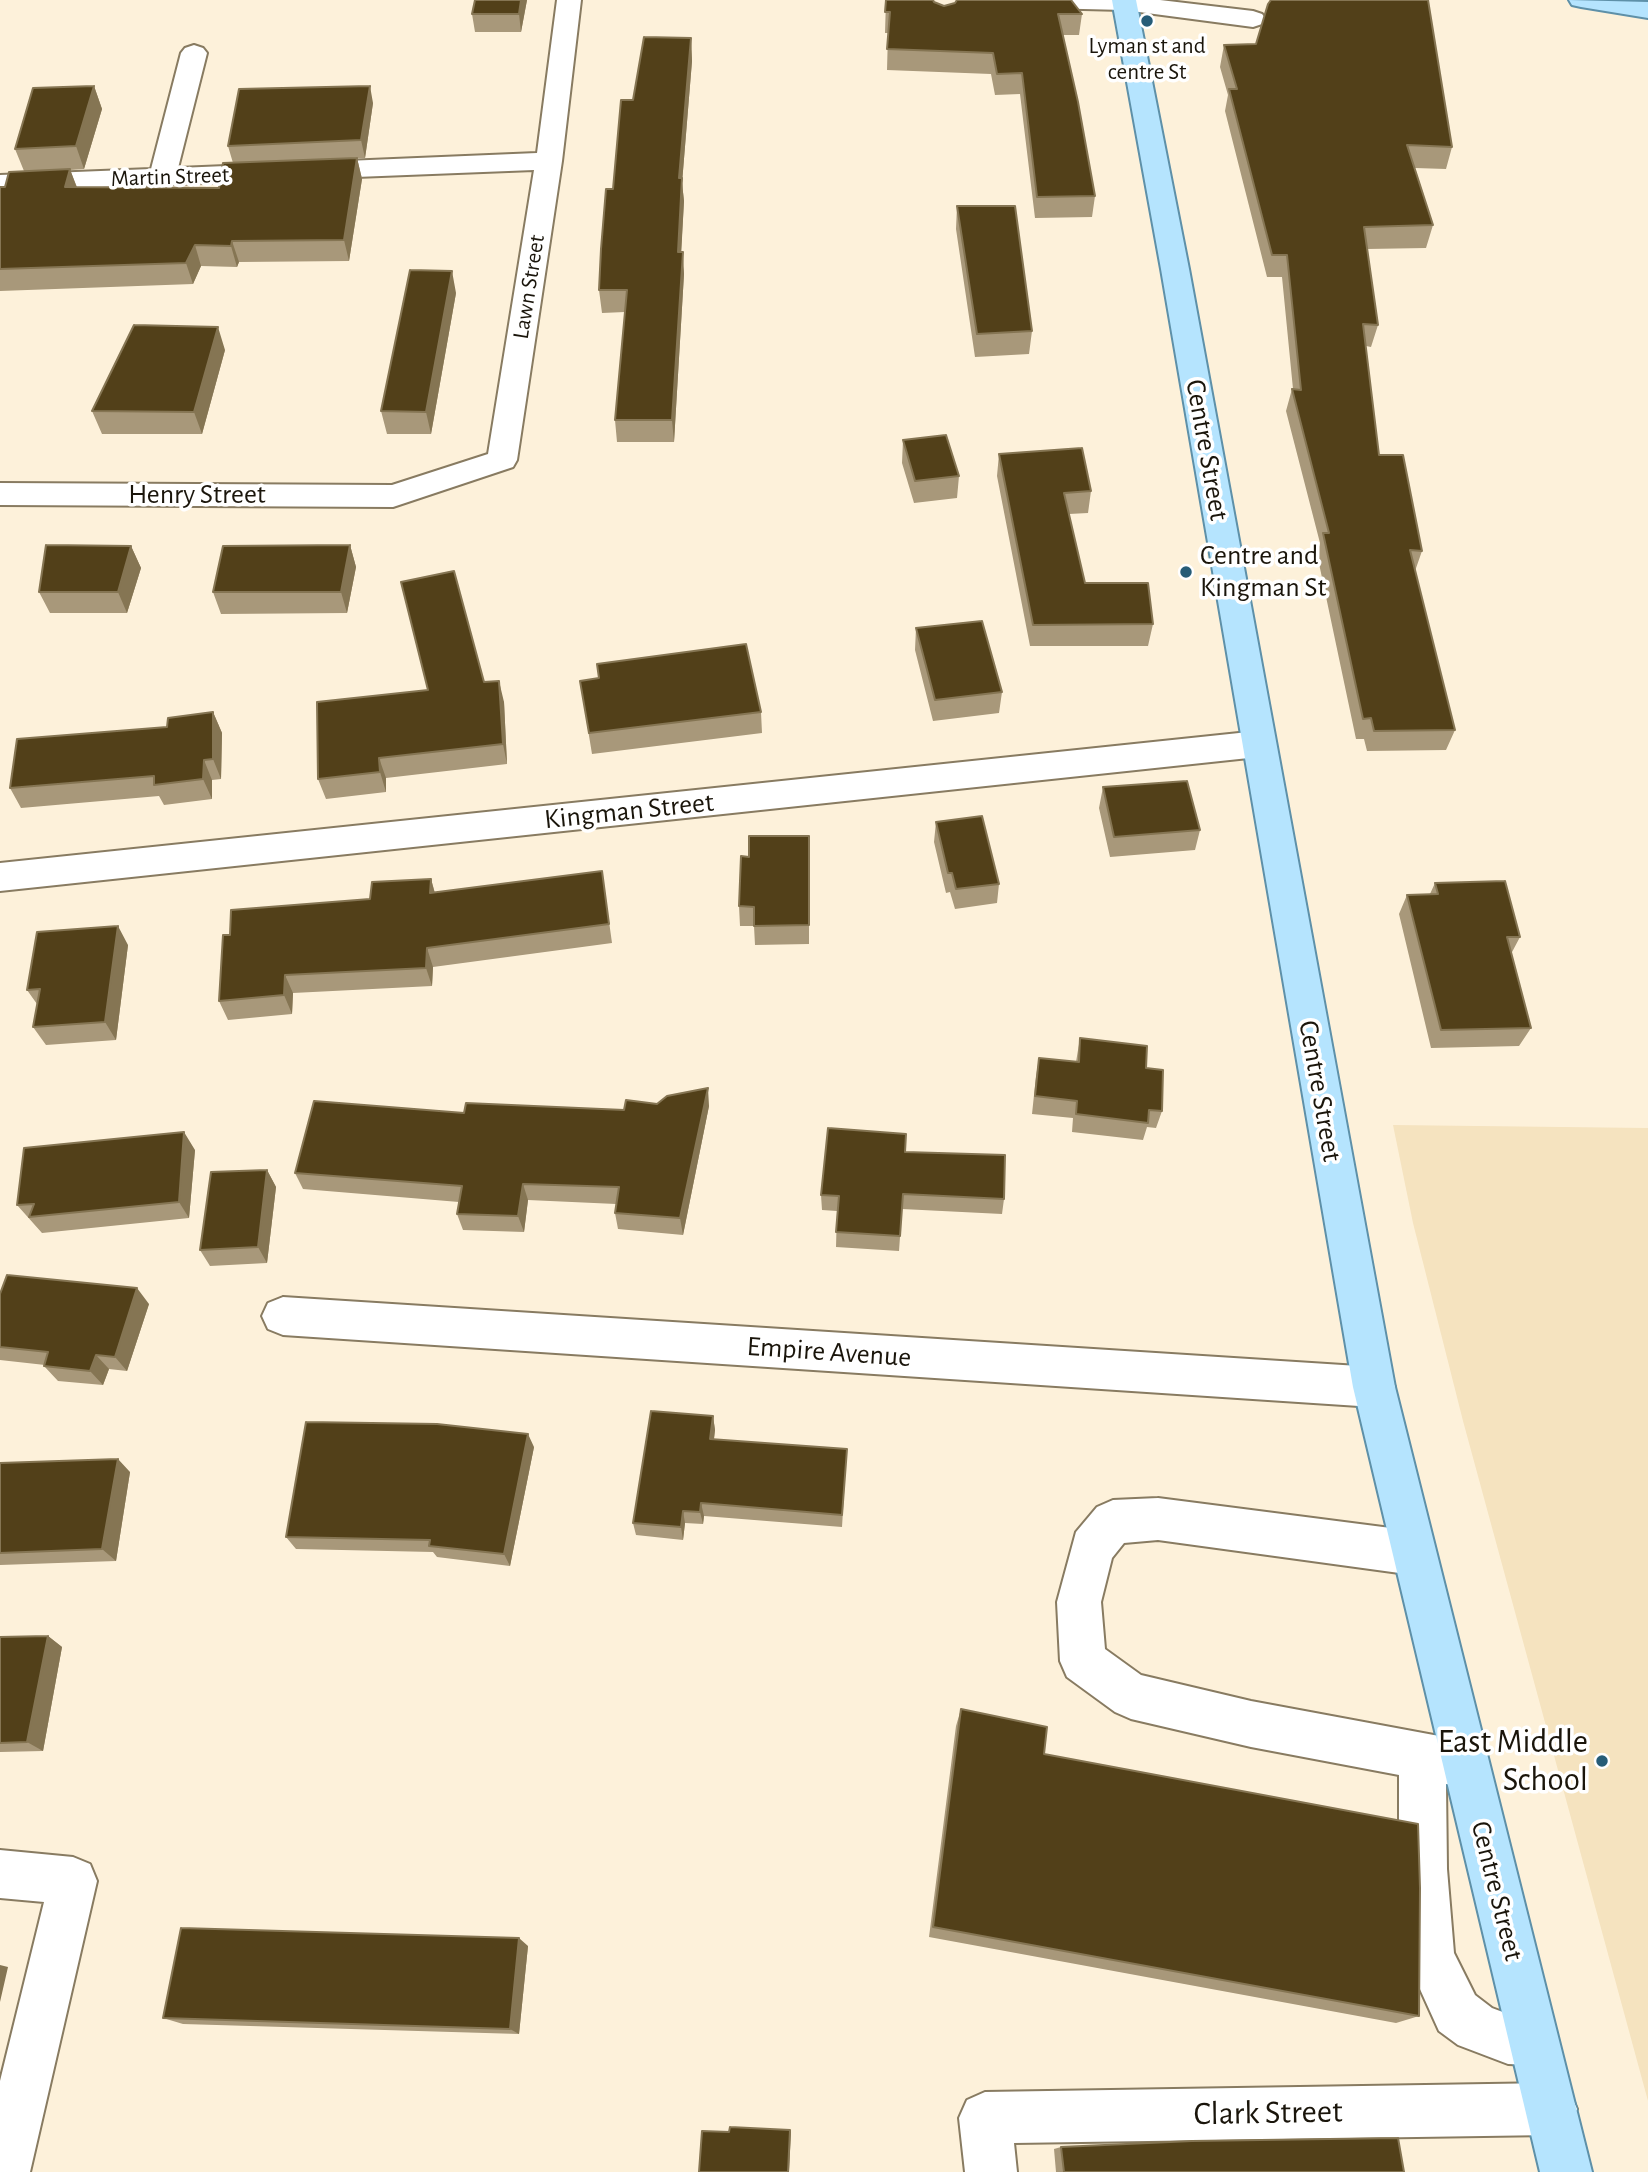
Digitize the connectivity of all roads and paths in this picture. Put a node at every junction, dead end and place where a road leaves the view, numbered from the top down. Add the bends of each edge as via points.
1 (569, 0) edge
2 (1001, 0) edge
3 (1581, 0) edge
4 (1124, 2) edge
5 (1173, 5) edge
6 (1648, 10) edge
7 (1253, 19) dead end
8 (194, 53) dead end
9 (549, 161) junction
10 (162, 177) junction
11 (0, 183) edge
12 (0, 494) edge
13 (393, 496) joint
14 (1258, 744) junction
15 (0, 877) edge
16 (284, 1316) dead end
17 (1374, 1387) junction
18 (1414, 1553) junction
19 (1444, 1760) junction
20 (0, 1874) edge
21 (1533, 2040) junction
22 (1551, 2109) junction
23 (4, 2172) edge
24 (991, 2172) edge
25 (1566, 2172) edge

1 - 9 street, Lawn Street
2 - 4 street
3 - 6 main road
4 - 5 street
4 - 14 main road, Centre Street
5 - 7 street
8 - 10 street
9 - 10 street, Martin Street
9 - 13 street, Lawn Street via 502,460
10 - 11 street, Martin Street
12 - 13 street, Henry Street
14 - 15 street, Kingman Street
14 - 17 main road, Centre Street
16 - 17 street, Empire Avenue
17 - 18 main road, Centre Street
18 - 19 main road, Centre Street
18 - 19 street via 1158,1519 1113,1522 1093,1547 1079,1602 1083,1661 1131,1696
19 - 21 main road, Centre Street
19 - 21 street via 1423,1869 1430,1956 1457,2013 1476,2027 1508,2039
20 - 23 street via 73,1881
21 - 22 main road, Centre Street
22 - 24 street, Clark Street via 985,2118
22 - 25 main road, Centre Street

